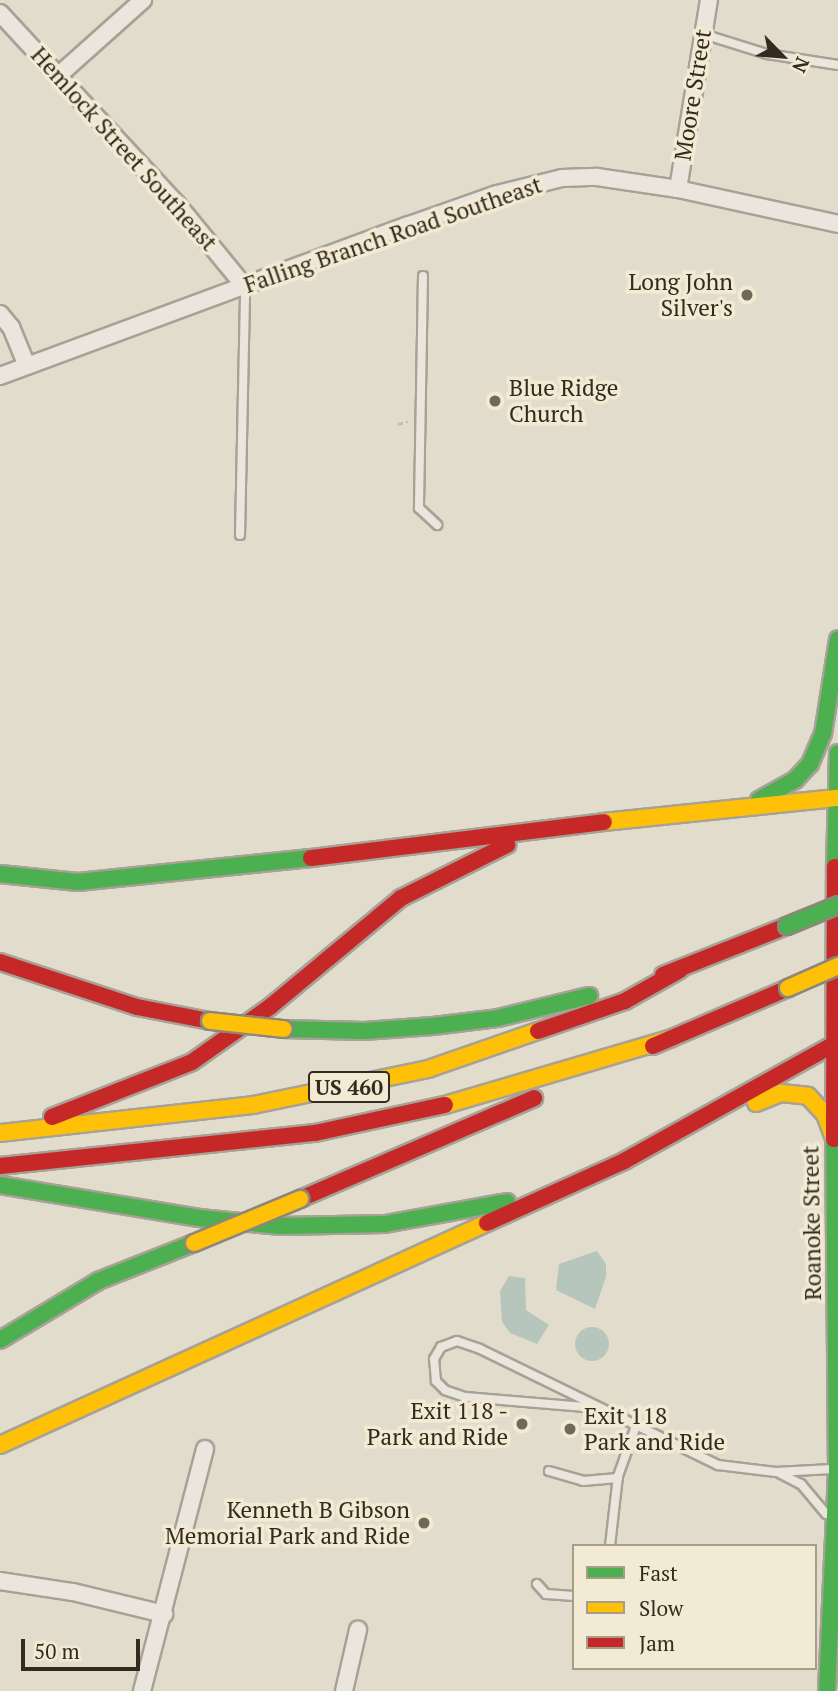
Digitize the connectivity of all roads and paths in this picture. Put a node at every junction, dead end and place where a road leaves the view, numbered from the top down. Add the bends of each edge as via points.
1 (144, 0) edge
2 (709, 0) edge
3 (0, 13) edge
4 (703, 34) junction
5 (838, 65) edge
6 (59, 75) junction
7 (678, 189) junction
8 (838, 225) edge
9 (423, 276) dead end
10 (245, 287) junction
11 (0, 314) edge
12 (27, 366) junction
13 (0, 376) edge
14 (437, 525) dead end
15 (240, 536) dead end
16 (838, 639) edge
17 (838, 753) edge
18 (837, 798) edge
19 (752, 804) junction
20 (560, 826) junction
21 (0, 874) edge
22 (838, 905) edge
23 (0, 962) edge
24 (838, 966) edge
25 (680, 970) junction
26 (669, 1039) junction
27 (835, 1044) edge
28 (722, 1110) junction
29 (0, 1133) edge
30 (833, 1136) junction
31 (0, 1166) edge
32 (0, 1185) edge
33 (555, 1191) junction
34 (837, 1315) edge
35 (0, 1340) edge
36 (597, 1408) junction
37 (636, 1426) junction
38 (0, 1446) edge
39 (205, 1449) dead end
40 (838, 1470) edge
41 (549, 1471) dead end
42 (776, 1472) junction
43 (618, 1478) junction
44 (835, 1530) junction
45 (610, 1544) edge
46 (0, 1581) edge
47 (537, 1584) dead end
48 (572, 1597) edge
49 (164, 1614) junction
50 (358, 1630) dead end
51 (142, 1691) edge
52 (344, 1691) edge
53 (827, 1691) edge

1 - 6 street
2 - 4 street, Moore Street
3 - 6 street, Hemlock Street Southeast
4 - 5 lane via 767,54
4 - 7 street, Moore Street
6 - 10 street, Hemlock Street Southeast via 178,205
7 - 8 street, Falling Branch Road Southeast
7 - 10 street, Falling Branch Road Southeast via 597,177 528,185
9 - 14 lane via 419,508
10 - 12 street, Falling Branch Road Southeast
10 - 15 lane
11 - 12 street via 11,327
12 - 13 street, Falling Branch Road Southeast
16 - 19 main road via 823,734 810,764 795,780
17 - 18 main road, Roanoke Street
18 - 19 main road
18 - 27 main road, Roanoke Street
19 - 20 main road
20 - 21 main road via 150,878 78,882
20 - 29 main road via 480,855 401,898 271,1006 192,1062 149,1082
22 - 25 main road, US 460, bridge
23 - 25 main road, bridge via 112,1000 210,1021 364,1031 498,1018
24 - 26 main road, US 460, bridge
25 - 29 main road, US 460 via 625,1001 428,1069 253,1105
26 - 31 main road, US 460 via 411,1115 315,1133
26 - 35 main road, US 460, bridge via 98,1282
27 - 28 main road
27 - 30 main road, Roanoke Street
28 - 30 main road via 741,1109 781,1093 800,1093 820,1105
28 - 33 main road
30 - 34 main road, Roanoke Street
32 - 33 main road via 200,1217 320,1226 441,1217
33 - 38 main road
34 - 40 main road, Roanoke Street
36 - 36 lane via 457,1341 441,1347 434,1359 436,1381 444,1390 465,1396
36 - 37 lane
37 - 42 lane via 718,1465
37 - 43 lane
39 - 49 street
40 - 42 lane
40 - 44 main road, Roanoke Street
41 - 43 lane via 583,1481
42 - 44 lane via 801,1484 820,1503
43 - 45 lane
44 - 53 main road, Roanoke Street
46 - 49 street via 73,1591
47 - 48 lane via 546,1594
49 - 51 street
50 - 52 street

